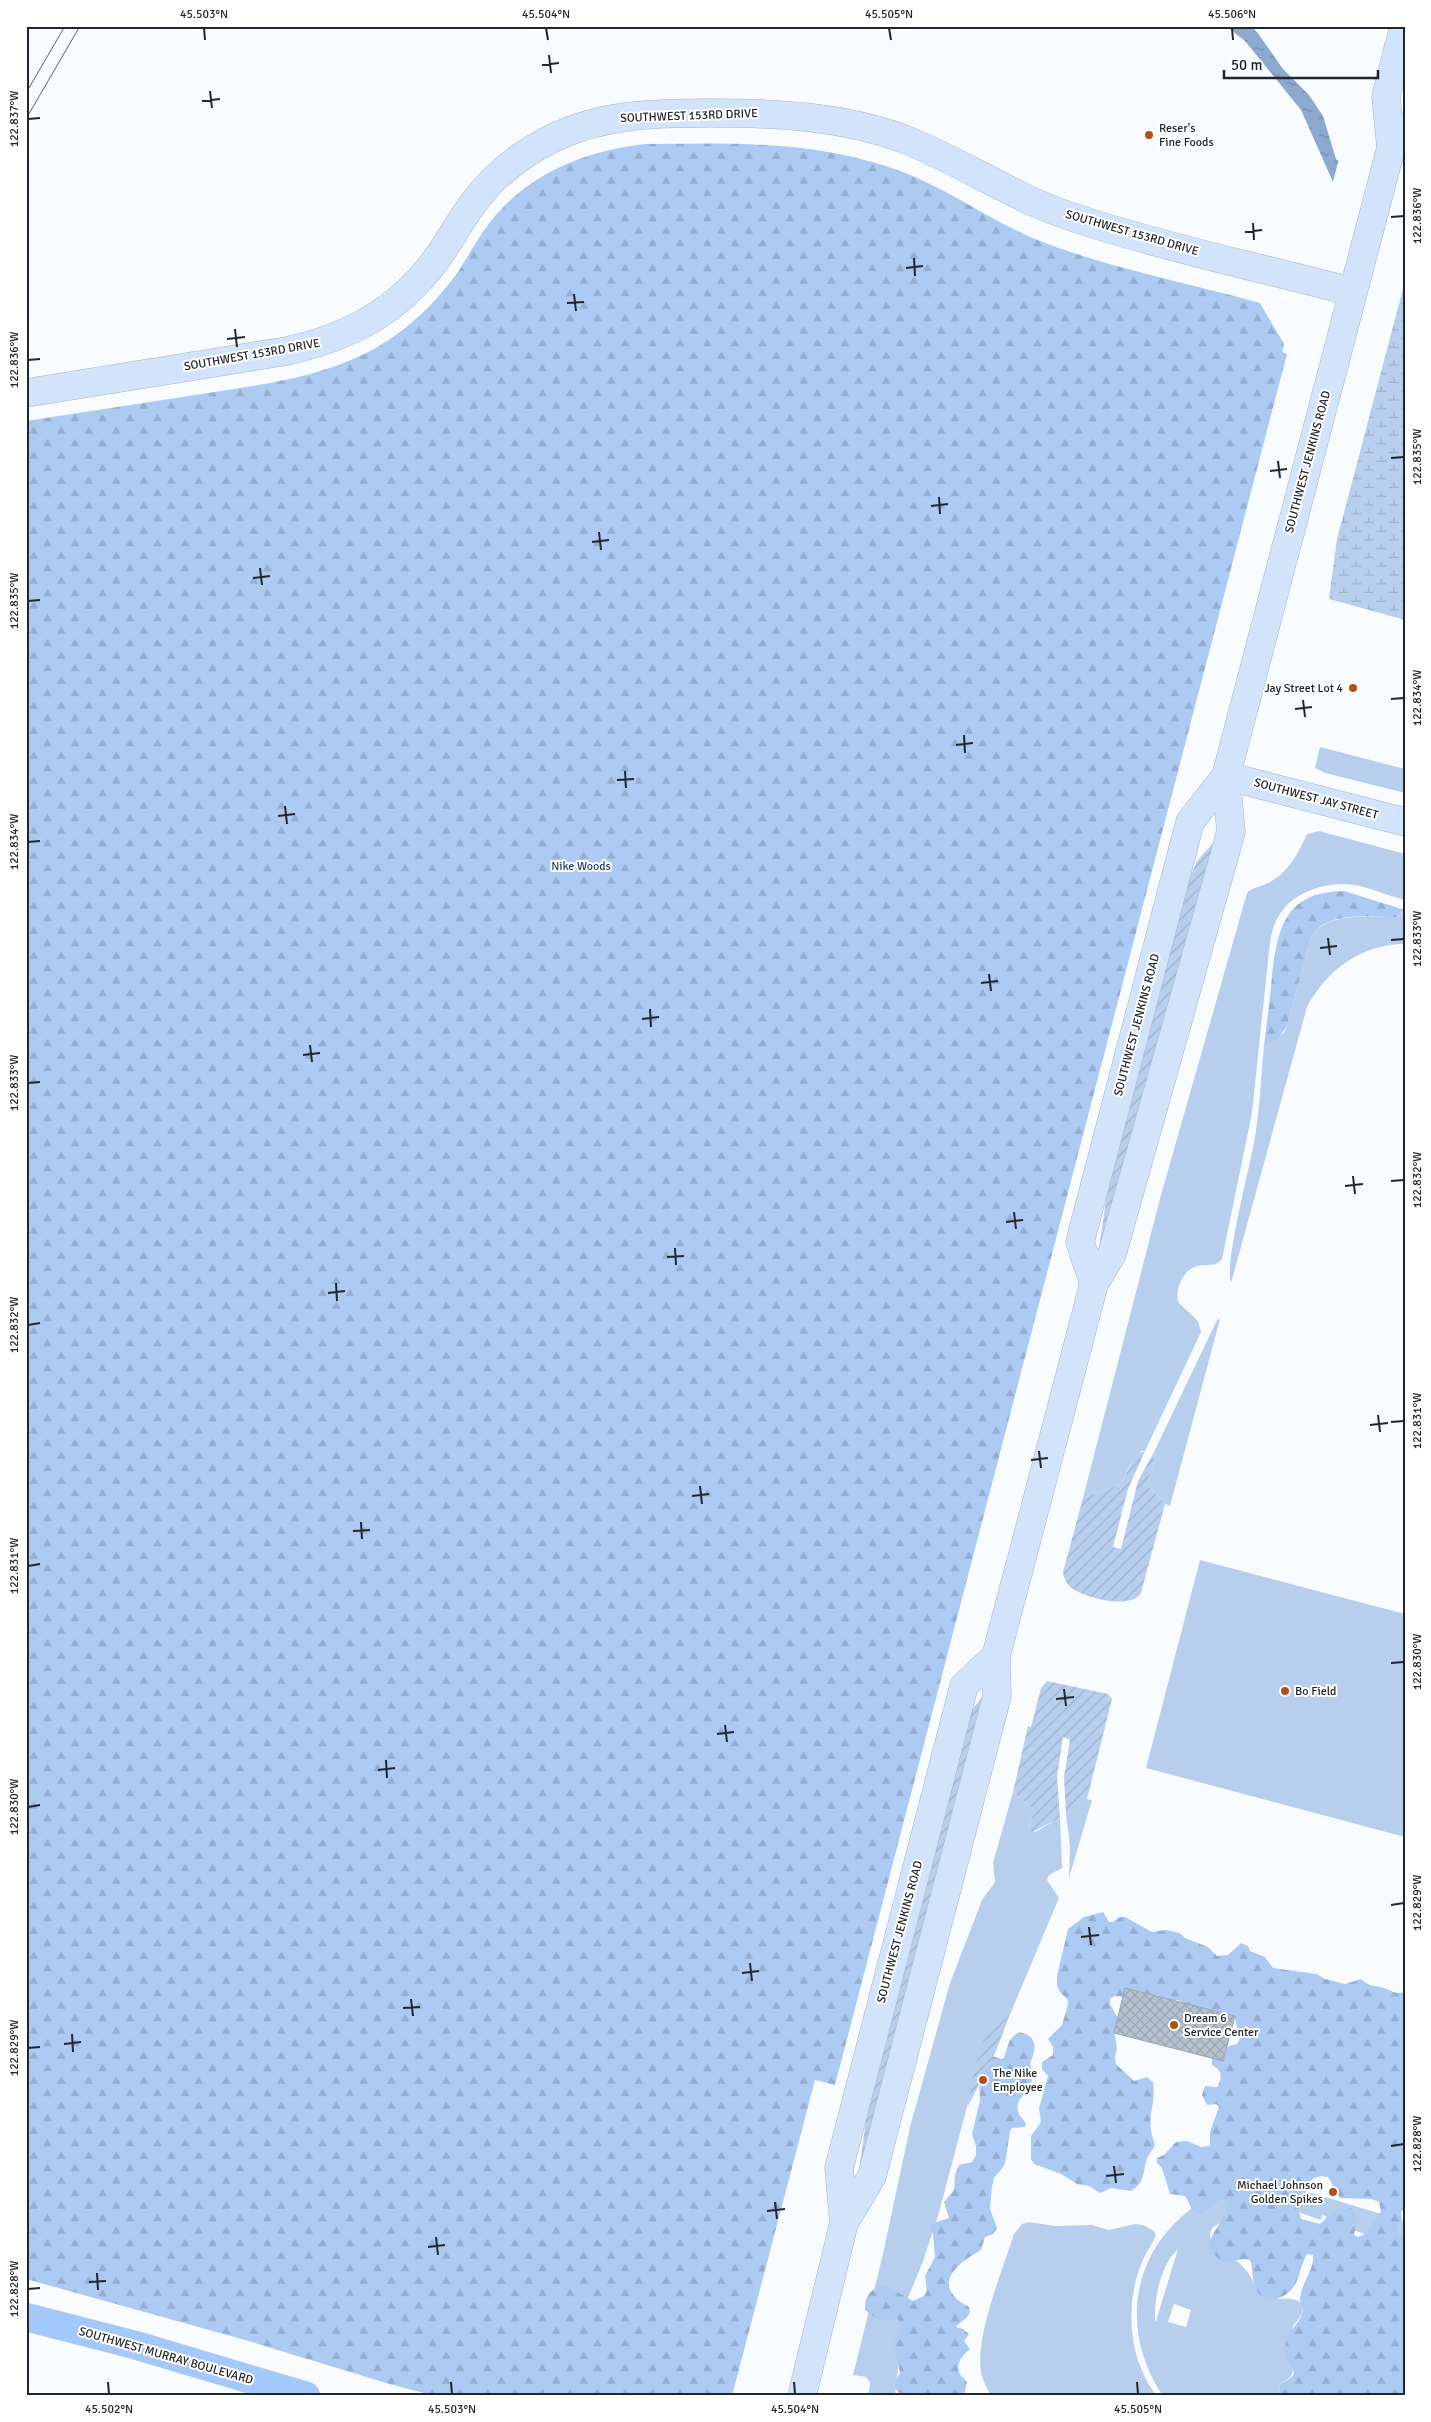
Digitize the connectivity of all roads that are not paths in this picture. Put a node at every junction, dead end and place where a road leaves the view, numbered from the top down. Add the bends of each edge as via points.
1 (1404, 26) edge
2 (1398, 137) edge
3 (1353, 292) junction
4 (26, 393) edge
5 (1226, 776) junction
6 (1405, 822) edge
7 (1094, 1284) junction
8 (26, 2317) edge
9 (306, 2396) edge
10 (802, 2396) edge

1 - 2 main road, SOUTHWEST JENKINS ROAD via 1386,96
2 - 3 main road, SOUTHWEST JENKINS ROAD
3 - 4 main road, SOUTHWEST 153RD DRIVE via 1094,224 1029,200 940,154 869,128 832,120 764,113 631,116 586,125 547,142 510,165 476,199 430,268 409,290 372,319 345,334 286,351
3 - 5 main road, SOUTHWEST JENKINS ROAD
5 - 6 main road, SOUTHWEST JAY STREET
5 - 7 main road, SOUTHWEST JENKINS ROAD via 1231,832 1112,1254
5 - 7 main road, SOUTHWEST JENKINS ROAD via 1190,822 1080,1242
7 - 10 main road, SOUTHWEST JENKINS ROAD via 996,1656 964,1686 839,2168 844,2223
8 - 9 main road, SOUTHWEST MURRAY BOULEVARD via 135,2345

